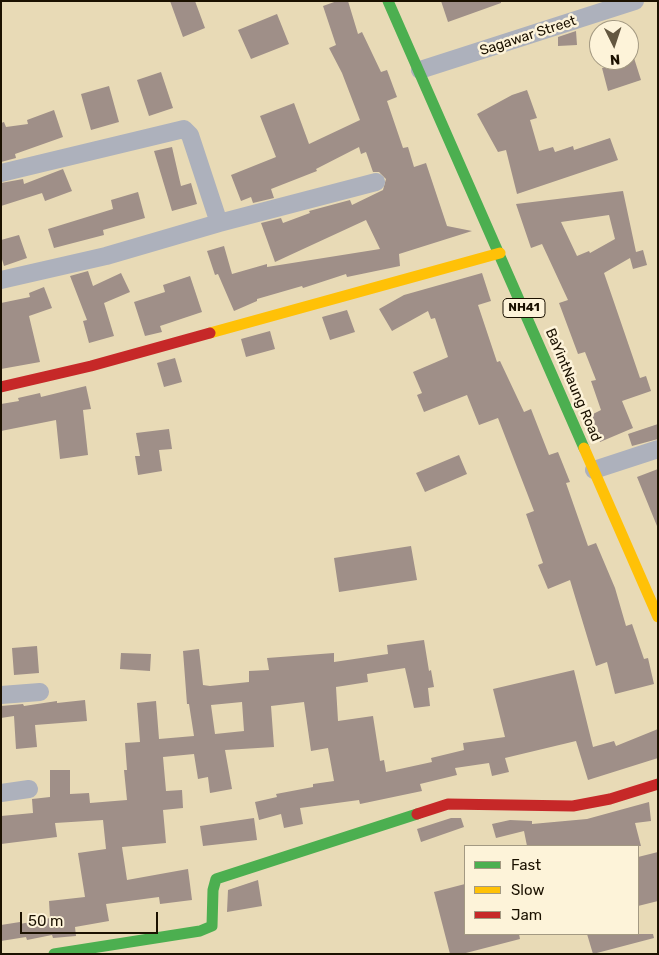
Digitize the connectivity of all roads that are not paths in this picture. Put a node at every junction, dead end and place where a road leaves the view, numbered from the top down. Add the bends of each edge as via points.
1 (388, 1) edge
2 (635, 1) edge
3 (420, 70) junction
4 (1, 173) edge
5 (376, 182) dead end
6 (219, 223) junction
7 (500, 253) junction
8 (1, 280) edge
9 (1, 387) edge
10 (658, 449) edge
11 (594, 470) junction
12 (658, 617) edge
13 (40, 692) dead end
14 (1, 694) edge
15 (658, 784) edge
16 (29, 789) dead end
17 (1, 793) edge
18 (54, 954) edge

1 - 3 main road, BaYintNaung Road / NH41
2 - 3 street, Sagawar Street
3 - 7 main road, BaYintNaung Road / NH41
4 - 6 street via 184,129 190,135
5 - 6 street
6 - 8 street via 106,256
7 - 9 main road via 91,366
7 - 11 main road, BaYintNaung Road / NH41
10 - 11 street
11 - 12 main road, BaYintNaung Road / NH41
13 - 14 street
15 - 18 main road via 594,804 560,807 470,802 442,805 216,879 212,926 200,931
16 - 17 street

